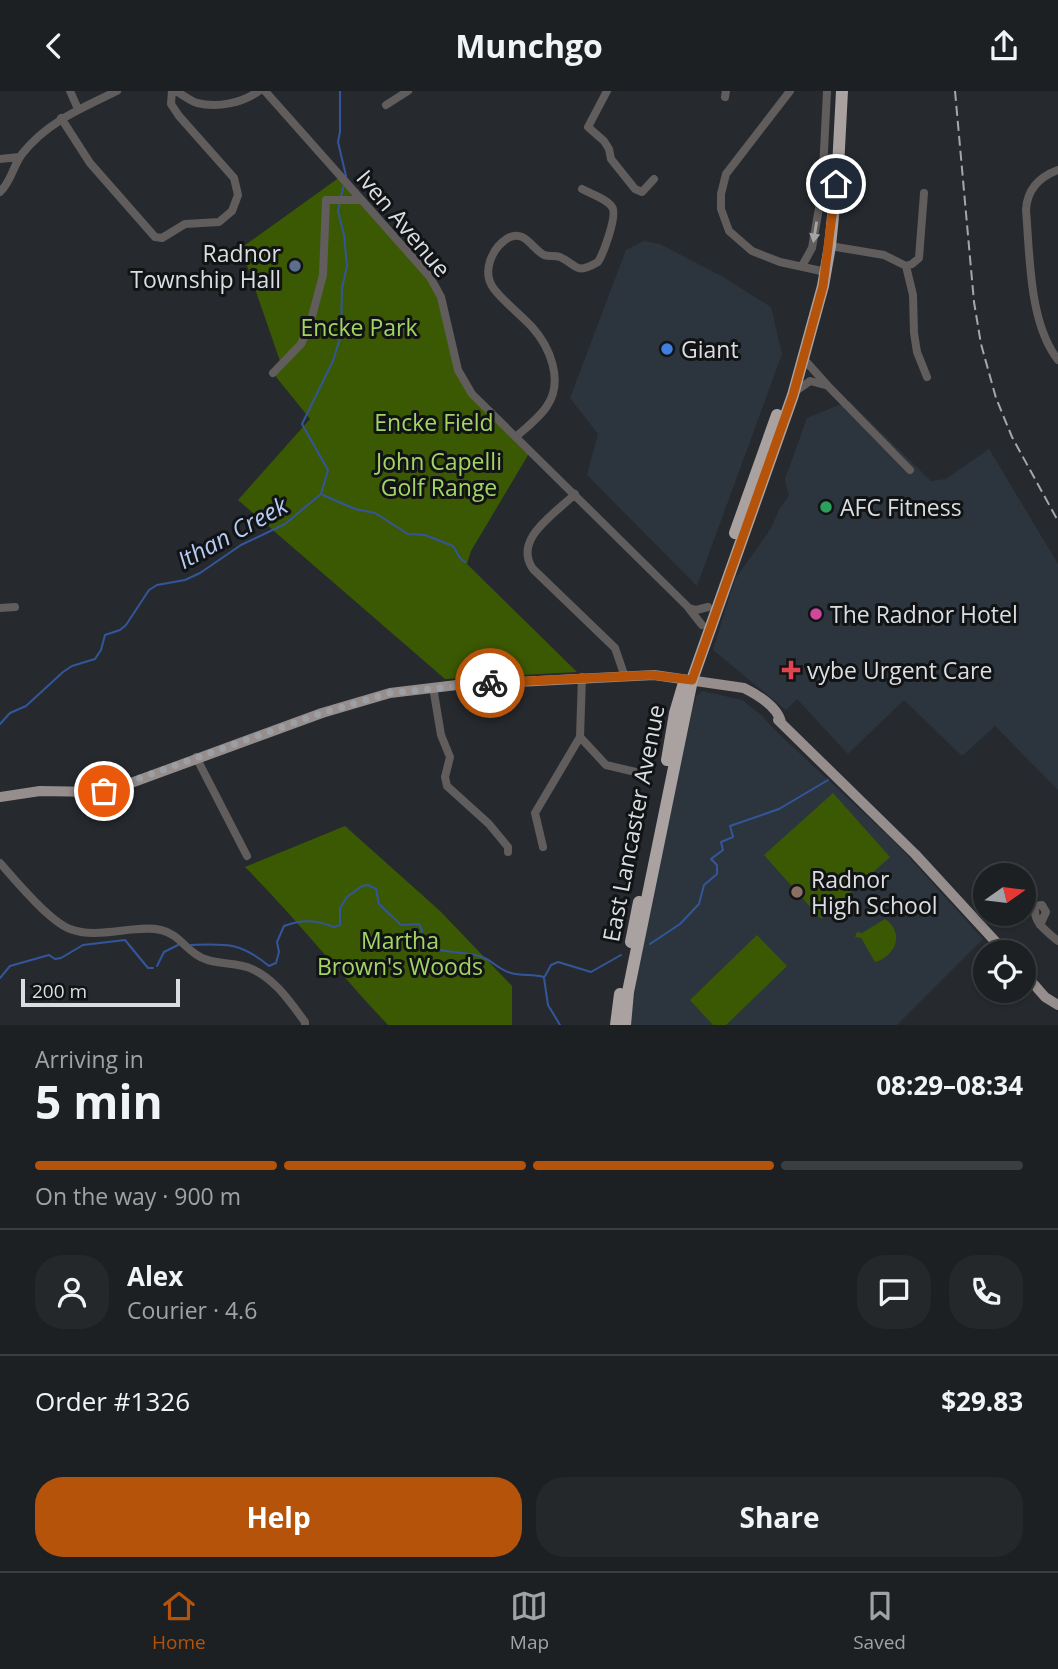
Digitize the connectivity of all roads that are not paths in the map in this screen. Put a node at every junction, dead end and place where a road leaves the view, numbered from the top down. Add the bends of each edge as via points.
1 (69, 91) edge
2 (117, 91) edge
3 (174, 91) edge
4 (259, 91) edge
5 (265, 91) edge
6 (408, 91) edge
7 (607, 91) edge
8 (790, 91) edge
9 (827, 91) edge
10 (842, 91) edge
11 (386, 105) dead end
12 (78, 109) junction
13 (61, 118) junction
14 (19, 157) junction
15 (0, 159) edge
16 (1058, 170) edge
17 (654, 179) dead end
18 (582, 190) dead end
19 (0, 192) edge
20 (923, 193) dead end
21 (361, 200) junction
22 (830, 246) junction
23 (802, 266) junction
24 (906, 266) junction
25 (826, 272) junction
26 (802, 356) junction
27 (1058, 361) edge
28 (273, 373) dead end
29 (927, 377) dead end
30 (828, 386) junction
31 (793, 395) junction
32 (517, 436) junction
33 (910, 470) dead end
34 (575, 494) junction
35 (687, 606) junction
36 (15, 607) dead end
37 (708, 607) junction
38 (0, 608) edge
39 (702, 625) junction
40 (582, 677) junction
41 (625, 677) junction
42 (688, 679) junction
43 (433, 687) junction
44 (580, 737) junction
45 (195, 757) junction
46 (640, 773) dead end
47 (0, 797) edge
48 (542, 847) dead end
49 (508, 852) dead end
50 (247, 856) dead end
51 (0, 863) edge
52 (1040, 925) dead end
53 (994, 940) edge
54 (1058, 941) edge
55 (1036, 987) edge
56 (1058, 1005) edge
57 (305, 1025) edge
58 (614, 1025) edge
59 (625, 1025) edge

1 - 12 street
2 - 12 street
3 - 4 street via 196,103 227,104
3 - 13 street via 172,104 179,116 234,178 238,195 232,211 219,222 185,224 162,238 155,237 90,163
5 - 21 street, Iven Avenue
6 - 11 street
7 - 17 street via 589,127 610,149 611,159 635,189 642,192
8 - 23 street via 726,174 720,203 726,225 737,240 769,258
9 -> 23 street via 822,191 812,248
10 - 22 highway, East Lancaster Avenue
12 - 13 street
13 - 14 street
14 - 15 street
14 - 19 street
16 - 27 street via 1032,188 1026,210 1038,319
18 - 32 street via 614,210 597,262 575,269 560,257 544,255 519,236 501,245 489,264 492,286 537,333 555,377 548,406
20 - 24 street via 919,258
21 - 28 street via 326,200 323,275 310,324 301,344
21 - 32 street, Iven Avenue via 430,277 441,297 458,370 472,394
22 - 24 street via 884,255
22 - 25 highway, East Lancaster Avenue
23 - 25 street
24 - 29 street via 917,352
25 - 26 highway, East Lancaster Avenue
26 - 30 street
26 - 31 highway, East Lancaster Avenue
26 - 37 highway, East Lancaster Avenue
30 - 31 street via 810,381
30 - 33 street
31 - 42 highway, East Lancaster Avenue
32 - 34 street, Iven Avenue
34 - 35 street, Iven Avenue
34 - 41 street via 531,537 527,557 533,569 615,648
35 - 37 street via 696,610
35 - 39 street, Iven Avenue
36 - 38 street
37 - 39 highway, East Lancaster Avenue
39 - 42 highway, East Lancaster Avenue
40 - 41 main road
40 - 43 main road
40 - 44 street
41 - 42 main road
42 - 53 main road via 754,699 782,722
42 - 58 highway, East Lancaster Avenue via 675,713
42 - 59 highway, East Lancaster Avenue
43 - 45 main road via 351,704
43 - 49 street via 441,735 450,757 447,786 489,824
44 - 46 street via 606,765
44 - 48 street via 535,813
45 - 47 main road via 98,792
45 - 50 street
51 - 57 street via 67,928 83,933 159,930 179,938 205,960 252,968 283,992
52 - 54 street
55 - 56 main road

